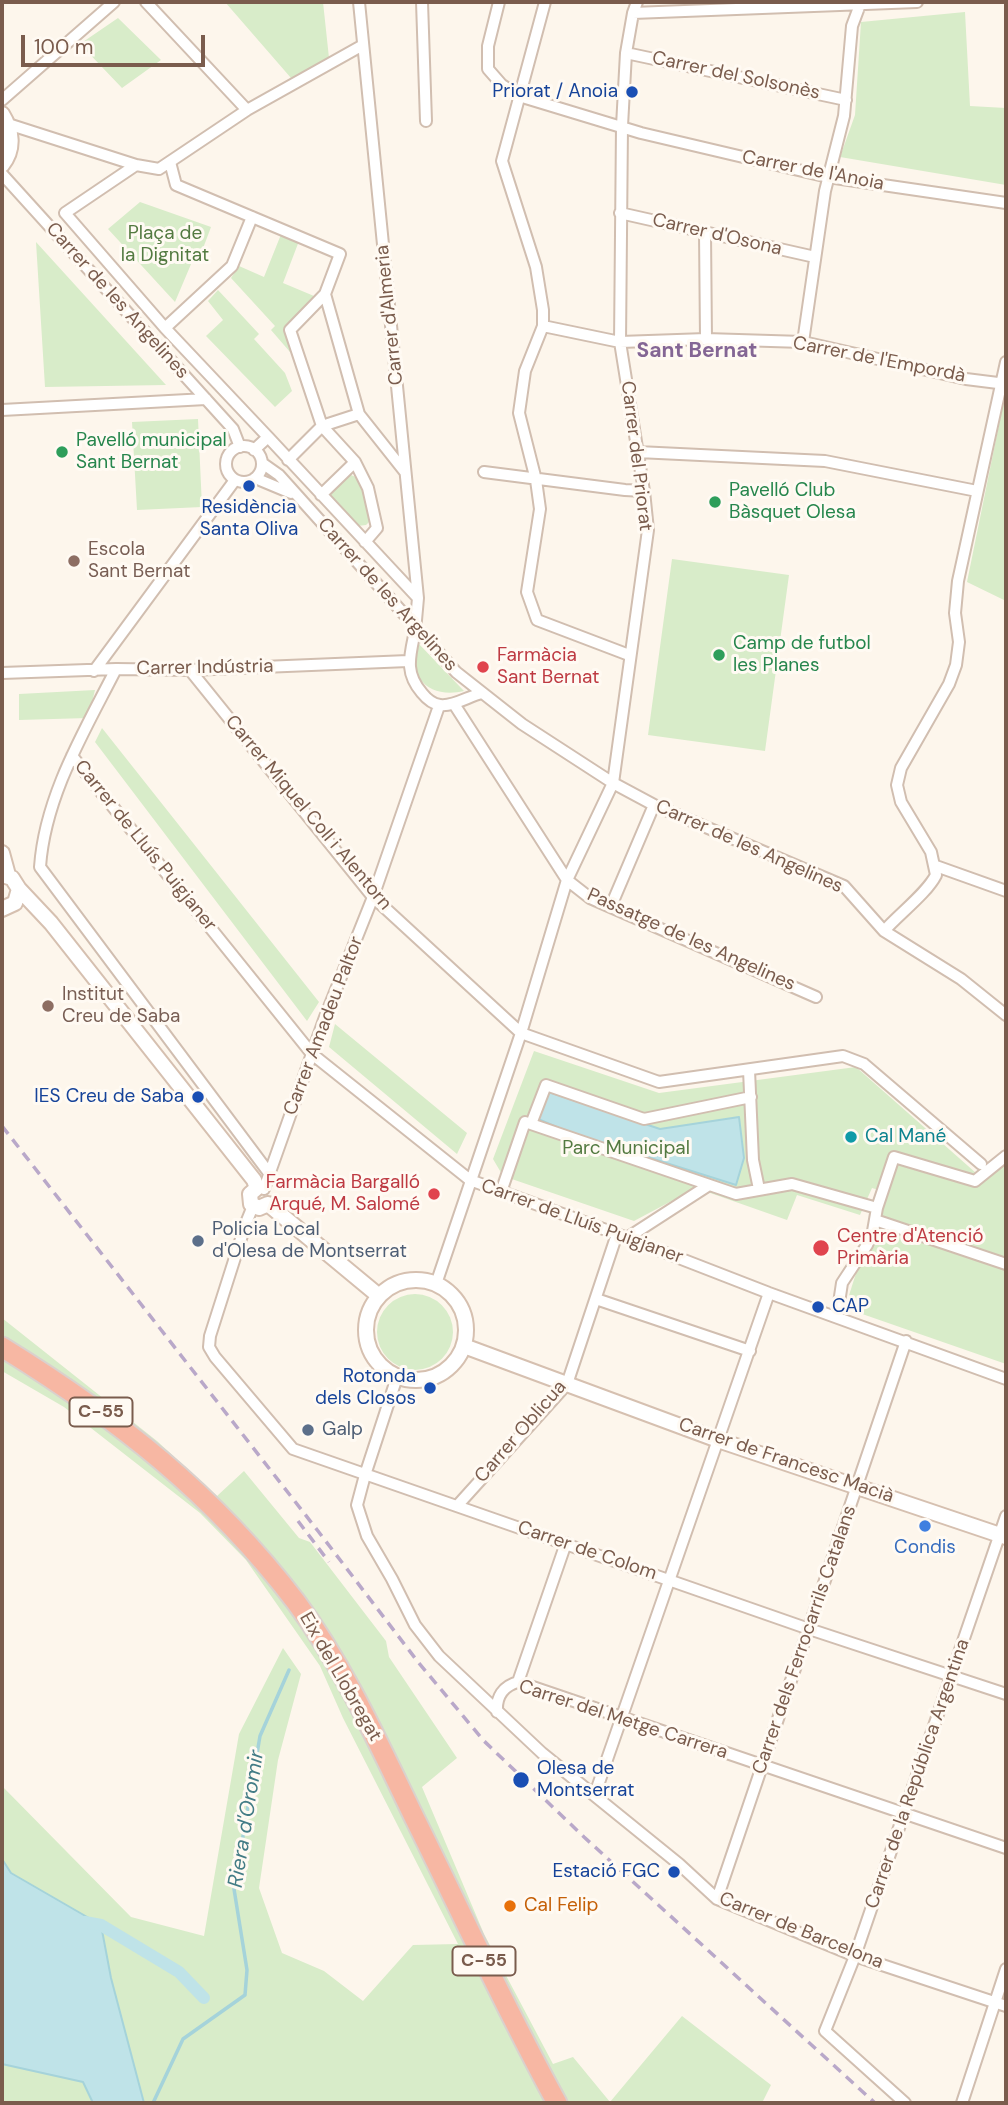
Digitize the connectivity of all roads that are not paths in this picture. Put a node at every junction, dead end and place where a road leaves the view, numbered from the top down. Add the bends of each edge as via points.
1 (114, 2) edge
2 (146, 2) edge
3 (359, 2) edge
4 (422, 2) edge
5 (499, 2) edge
6 (545, 2) edge
7 (637, 2) edge
8 (917, 2) edge
9 (860, 3) edge
10 (752, 5) edge
11 (633, 13) junction
12 (363, 45) junction
13 (626, 52) junction
14 (519, 96) junction
15 (2, 100) edge
16 (846, 100) junction
17 (247, 110) junction
18 (5, 119) edge
19 (426, 121) dead end
20 (622, 126) junction
21 (170, 162) junction
22 (2, 165) edge
23 (136, 165) junction
24 (2, 174) edge
25 (828, 177) junction
26 (1006, 203) edge
27 (620, 213) junction
28 (252, 217) junction
29 (705, 233) junction
30 (815, 257) junction
31 (325, 294) junction
32 (542, 326) junction
33 (165, 328) junction
34 (706, 339) junction
35 (620, 342) junction
36 (803, 342) junction
37 (1006, 362) edge
38 (1004, 383) edge
39 (206, 399) junction
40 (2, 410) edge
41 (359, 414) junction
42 (322, 426) junction
43 (268, 438) junction
44 (240, 447) junction
45 (254, 450) junction
46 (638, 452) junction
47 (288, 460) junction
48 (355, 462) junction
49 (262, 463) junction
50 (405, 472) junction
51 (484, 472) dead end
52 (255, 478) junction
53 (235, 480) junction
54 (536, 480) junction
55 (644, 491) junction
56 (978, 491) junction
57 (296, 495) junction
58 (321, 495) junction
59 (365, 542) junction
60 (418, 598) junction
61 (415, 628) junction
62 (629, 655) junction
63 (408, 662) junction
64 (116, 669) junction
65 (190, 670) junction
66 (94, 671) junction
67 (2, 673) edge
68 (482, 692) junction
69 (454, 704) junction
70 (439, 706) junction
71 (72, 756) junction
72 (613, 783) junction
73 (654, 805) junction
74 (2, 853) edge
75 (936, 866) junction
76 (5, 875) edge
77 (567, 880) junction
78 (19, 889) junction
79 (1006, 891) edge
80 (373, 897) junction
81 (611, 906) junction
82 (4, 909) edge
83 (51, 923) junction
84 (884, 931) junction
85 (816, 997) dead end
86 (1006, 1015) edge
87 (521, 1033) junction
88 (312, 1054) junction
89 (748, 1070) junction
90 (751, 1097) junction
91 (531, 1124) junction
92 (1006, 1156) edge
93 (981, 1164) dead end
94 (269, 1172) junction
95 (470, 1181) junction
96 (709, 1185) junction
97 (260, 1189) junction
98 (759, 1189) junction
99 (501, 1192) junction
100 (261, 1205) junction
101 (876, 1214) junction
102 (622, 1236) junction
103 (1006, 1264) edge
104 (436, 1284) junction
105 (769, 1293) junction
106 (379, 1296) junction
107 (596, 1299) junction
108 (837, 1316) junction
109 (2, 1337) edge
110 (906, 1342) junction
111 (464, 1346) junction
112 (2, 1347) edge
113 (750, 1351) junction
114 (2, 1359) edge
115 (30, 1365) junction
116 (49, 1377) junction
117 (397, 1377) junction
118 (1006, 1379) edge
119 (567, 1384) junction
120 (718, 1440) junction
121 (365, 1475) junction
122 (858, 1486) junction
123 (457, 1506) junction
124 (1006, 1516) edge
125 (1003, 1535) edge
126 (566, 1544) junction
127 (669, 1579) junction
128 (809, 1629) junction
129 (952, 1675) junction
130 (518, 1682) junction
131 (1006, 1693) edge
132 (498, 1712) junction
133 (622, 1718) junction
134 (762, 1765) junction
135 (594, 1794) junction
136 (903, 1813) junction
137 (1006, 1848) edge
138 (717, 1899) junction
139 (855, 1956) junction
140 (1006, 1969) edge
141 (1001, 2004) edge
142 (557, 2103) edge
143 (905, 2103) edge
144 (962, 2103) edge

1 - 15 street
2 - 17 street
3 - 12 street, Carrer d'Almeria
4 - 19 street
5 - 14 street via 488,46 488,69
6 - 14 street
7 - 11 street, Carrer del Priorat
8 - 9 street
9 - 10 street
9 - 16 street via 852,26
10 - 11 street
11 - 13 street, Carrer del Priorat
12 - 17 street
12 - 50 street, Carrer d'Almeria
13 - 16 street, Carrer del Solsonès
13 - 20 street, Carrer del Priorat
14 - 20 street, Carrer de l'Anoia
14 - 32 street via 502,161 536,267
16 - 25 street
17 - 21 street
18 - 22 street via 11,136
18 - 23 street
20 - 25 street, Carrer de l'Anoia
20 - 27 street, Carrer del Priorat
21 - 23 street via 159,169
21 - 28 street via 176,185
23 - 33 street, Carrer de les Angelines via 65,213
24 - 39 street, Carrer de les Angelines
25 - 26 street, Carrer de l'Anoia
25 - 30 street
27 - 29 street, Carrer d'Osona
27 - 35 street, Carrer del Priorat
28 - 31 street via 340,254
28 - 33 street via 232,266
29 - 30 street, Carrer d'Osona
29 - 34 street
30 - 36 street
31 - 41 street
31 - 42 street via 289,330
32 - 35 street, Carrer de l'Empordà
32 - 54 street via 525,371 519,413
33 - 43 street, Carrer de les Angelines
34 - 35 street, Carrer de l'Empordà
34 - 36 street, Carrer de l'Empordà
35 - 46 street, Carrer del Priorat
36 - 38 street, Carrer de l'Empordà via 966,379
37 - 38 street
38 - 56 street
39 - 40 street
39 - 44 street, Carrer de les Angelines via 233,429
41 - 42 street
41 - 50 street
42 - 47 street
42 - 48 street
43 - 45 street
43 - 47 street, Carrer de les Angelines
44 - 45 street
44 - 53 street via 230,452 226,461
45 - 49 street
46 - 55 street, Carrer del Priorat
46 - 56 street via 825,461
47 - 58 street, Carrer de les Angelines
48 - 58 street
48 - 59 street via 368,488 377,528
49 - 52 street
49 - 57 street, Carrer de les Argelines
50 - 60 street, Carrer d'Almeria
51 - 54 street
52 - 53 street
52 - 57 street, Carrer de les Argelines
53 - 66 street
54 - 55 street
54 - 62 street via 540,509 527,592 537,620
55 - 62 street, Carrer del Priorat via 648,530
56 - 75 street via 956,598 958,658 901,768 897,785 901,802
57 - 61 street, Carrer de les Argelines
58 - 59 street, Carrer de les Angelines
59 - 60 street, Carrer de les Angelines
60 - 61 street, Carrer d'Almeria
61 - 63 street, Carrer d'Almeria
61 - 68 street, Carrer de les Argelines
62 - 72 street, Carrer del Priorat
63 - 65 street, Carrer Indústria
63 - 70 street via 415,685
64 - 65 street, Carrer Indústria
64 - 66 street, Carrer Indústria
64 - 71 street
65 - 80 street, Carrer Miquel Coll i Alentorn
66 - 67 street, Carrer Indústria
68 - 69 street
68 - 72 street, Carrer de les Angelines
69 - 70 street
69 - 77 street, Passatge de les Angelines
70 - 80 street, Carrer Amadeu Paltor
71 - 88 street, Carrer de Lluís Puigjaner
71 - 94 street via 49,815 40,867
72 - 73 street, Carrer de les Angelines
72 - 77 street, Carrer del Priorat
73 - 81 street
73 - 84 street, Carrer de les Angelines via 844,886
74 - 76 street
75 - 79 street
75 - 84 street via 932,883
76 - 78 street via 16,881
77 - 81 street, Passatge de les Angelines via 590,898
77 - 87 street, Carrer del Priorat
78 - 82 street via 15,904
78 - 83 street
80 - 87 street, Carrer Miquel Coll i Alentorn
80 - 88 street, Carrer Amadeu Paltor
81 - 85 street, Passatge de les Angelines
82 - 83 street via 28,912
83 - 97 street
84 - 86 street, Carrer de les Angelines via 961,979
87 - 89 street, Carrer Miquel Coll i Alentorn via 659,1082
87 - 95 street, Carrer del Priorat
88 - 94 street, Carrer Amadeu Paltor
88 - 95 street, Carrer de Lluís Puigjaner
89 - 90 street
89 - 93 street, Carrer Miquel Coll i Alentorn via 843,1056 864,1064
90 - 91 street via 645,1119 546,1085
90 - 98 street
91 - 96 street
91 - 99 street via 525,1122
92 - 101 street via 975,1181 894,1157
94 - 97 street, Carrer Amadeu Paltor
95 - 99 street, Carrer de Lluís Puigjaner
95 - 104 street, Carrer del Priorat
96 - 98 street via 736,1194
96 - 102 street
97 - 100 street via 250,1196
98 - 101 street via 792,1184
99 - 102 street, Carrer de Lluís Puigjaner
100 - 106 street
100 - 121 street, Carrer de Colom via 246,1223 209,1347 293,1449
101 - 103 street
101 - 108 street via 867,1245 842,1283
102 - 105 street, Carrer de Lluís Puigjaner
102 - 107 street, Carrer Oblicua
104 - 106 street via 405,1281
104 - 111 street via 458,1303 464,1317
105 - 108 street, Carrer de Lluís Puigjaner
105 - 113 street
106 - 117 street via 365,1325 366,1341 383,1369
107 - 113 street
107 - 119 street, Carrer Oblicua
108 - 110 street, Carrer de Lluís Puigjaner
109 - 115 highway
110 - 118 street, Carrer de Lluís Puigjaner
110 - 122 street, Carrer dels Ferrocarrils Catalans
111 - 117 street via 444,1372 413,1381
111 - 119 street, Carrer de Francesc Macià
112 - 115 highway, Eix del Llobregat / C-55
113 - 120 street
114 - 116 highway
115 - 116 highway, Eix del Llobregat / C-55
116 - 142 highway, Eix del Llobregat / C-55 via 125,1430 188,1482 296,1603 342,1674 386,1756
117 - 121 street, Carrer de Barcelona
119 - 120 street, Carrer de Francesc Macià
119 - 123 street, Carrer Oblicua
120 - 122 street, Carrer de Francesc Macià
120 - 127 street
121 - 123 street, Carrer de Colom
121 - 132 street, Carrer de Barcelona via 358,1505 367,1536 415,1625 439,1656
122 - 125 street, Carrer de Francesc Macià
122 - 128 street, Carrer dels Ferrocarrils Catalans
123 - 126 street, Carrer de Colom
124 - 125 street, Carrer de la República Argentina
125 - 129 street, Carrer de la República Argentina
126 - 127 street, Carrer de Colom
126 - 130 street
127 - 128 street, Carrer de Colom
127 - 133 street
128 - 129 street, Carrer de Colom
128 - 134 street, Carrer dels Ferrocarrils Catalans
129 - 131 street, Carrer de Colom
129 - 136 street, Carrer de la República Argentina
130 - 132 street, Carrer del Metge Carrera via 499,1697
130 - 133 street, Carrer del Metge Carrera
132 - 135 street, Carrer de Barcelona
133 - 134 street, Carrer del Metge Carrera
133 - 135 street
134 - 136 street, Carrer del Metge Carrera
134 - 138 street, Carrer dels Ferrocarrils Catalans
135 - 138 street, Carrer de Barcelona
136 - 137 street, Carrer del Metge Carrera
136 - 139 street, Carrer de la República Argentina
138 - 139 street, Carrer de Barcelona
139 - 141 street, Carrer de Barcelona
139 - 143 street, Carrer de la República Argentina via 825,2031
140 - 141 street
141 - 144 street

